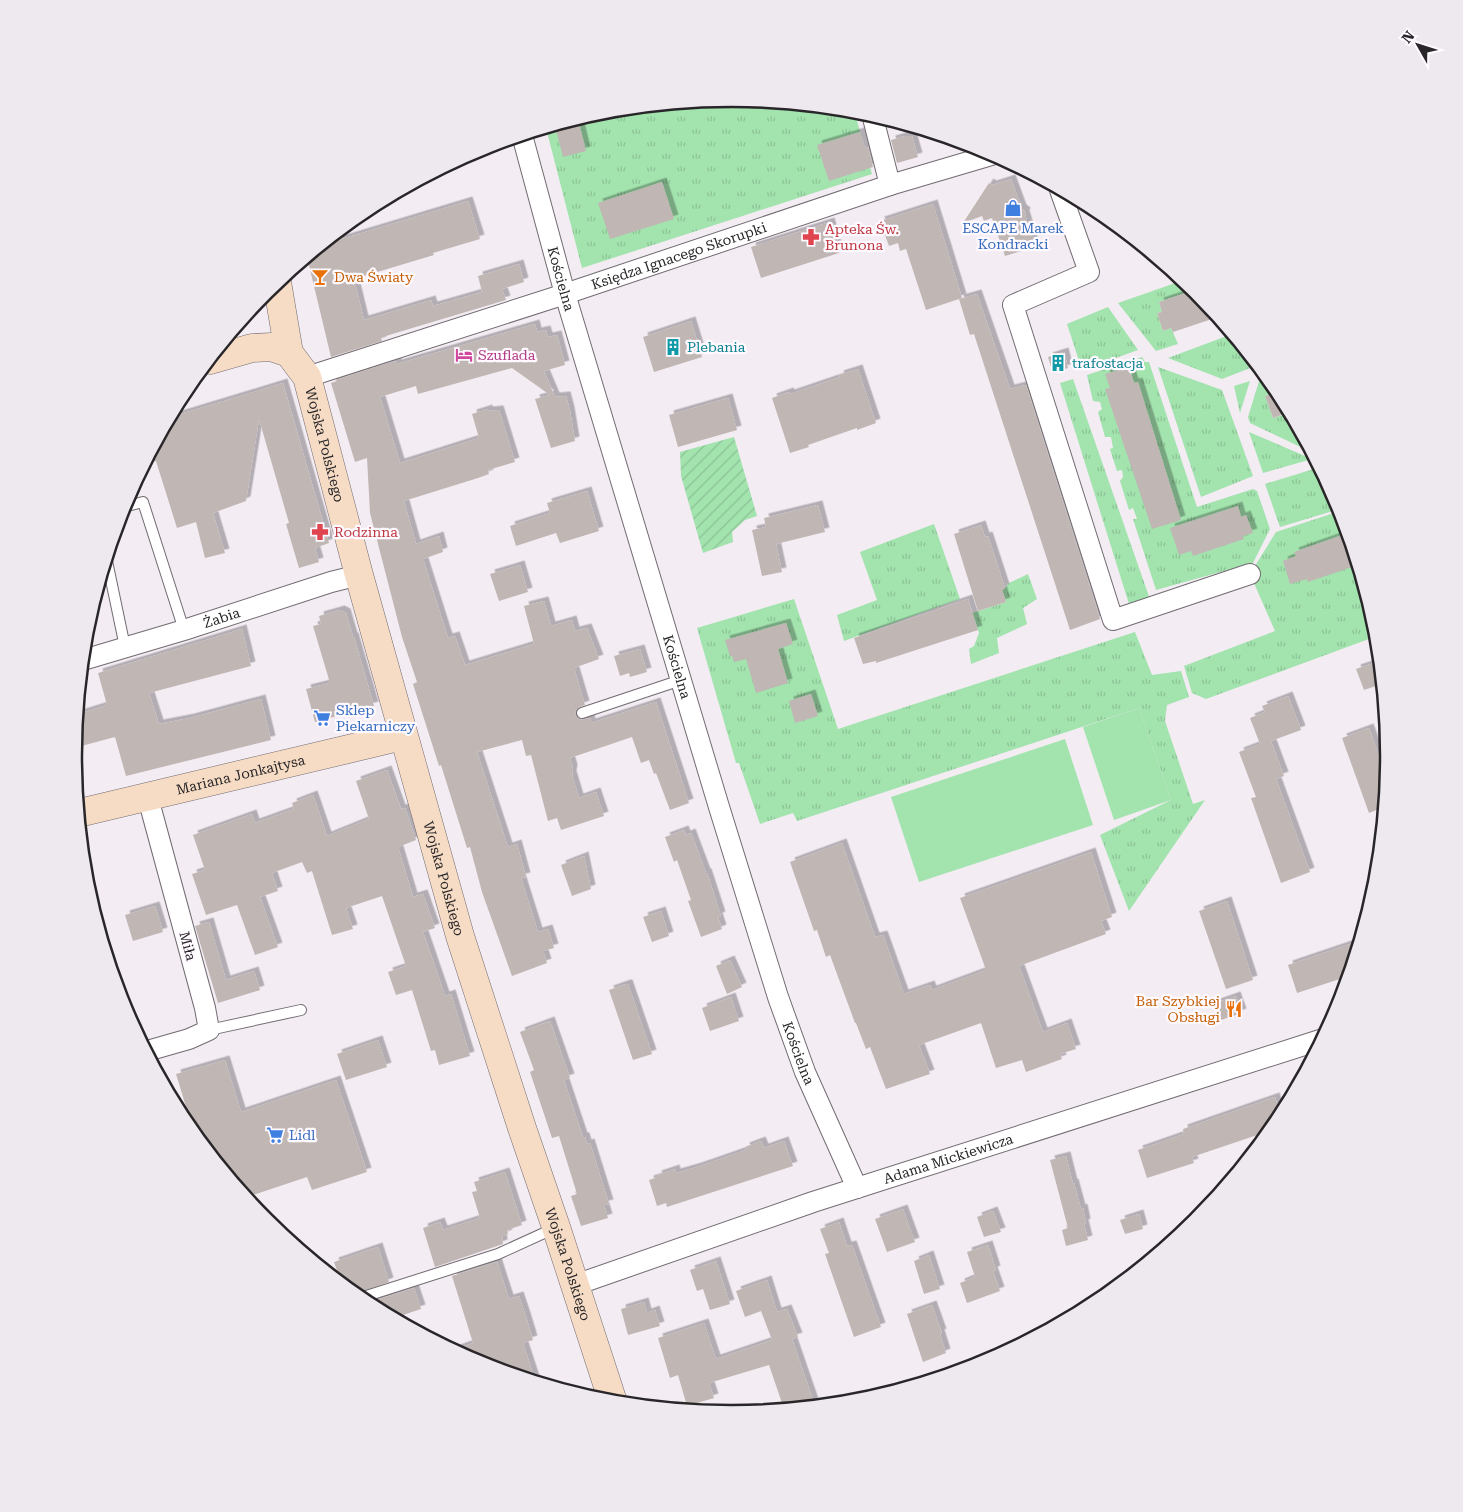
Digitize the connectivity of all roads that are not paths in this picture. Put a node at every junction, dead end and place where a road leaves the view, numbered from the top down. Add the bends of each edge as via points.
1 (874, 123) edge
2 (524, 141) edge
3 (983, 157) edge
4 (890, 185) junction
5 (1063, 198) edge
6 (279, 292) edge
7 (565, 294) junction
8 (289, 353) junction
9 (220, 357) edge
10 (307, 378) junction
11 (134, 504) edge
12 (109, 573) edge
13 (1250, 574) dead end
14 (359, 575) junction
15 (184, 630) junction
16 (125, 647) junction
17 (90, 658) edge
18 (681, 680) junction
19 (582, 713) dead end
20 (403, 736) junction
21 (148, 798) junction
22 (85, 812) edge
23 (301, 1010) dead end
24 (210, 1030) junction
25 (1315, 1042) edge
26 (152, 1049) edge
27 (857, 1188) junction
28 (556, 1227) junction
29 (575, 1285) junction
30 (370, 1295) edge
31 (610, 1394) edge

1 - 4 street
2 - 7 street, Kościelna
3 - 4 street, Księdza Ignacego Skorupki
4 - 7 street, Księdza Ignacego Skorupki
5 - 13 street via 1090,272 1013,305 1113,620
6 - 8 street
7 - 10 street, Księdza Ignacego Skorupki
7 - 18 street, Kościelna
8 - 9 street via 271,347 252,348
8 - 10 street, Wojska Polskiego
10 - 14 street, Wojska Polskiego
11 - 15 lane via 143,502
12 - 16 lane
14 - 15 street, Żabia
14 - 20 street, Wojska Polskiego
15 - 16 street, Żabia
16 - 17 street, Żabia
18 - 19 lane
18 - 27 street, Kościelna via 778,998 805,1072
20 - 21 street, Mariana Jonkajtysa
20 - 28 street, Wojska Polskiego via 460,936
21 - 22 street, Mariana Jonkajtysa
21 - 24 street, Miła
23 - 24 lane
24 - 26 street
25 - 27 street, Adama Mickiewicza
27 - 29 street, Adama Mickiewicza
28 - 29 street, Wojska Polskiego
28 - 30 lane via 498,1254
29 - 31 street, Wojska Polskiego

